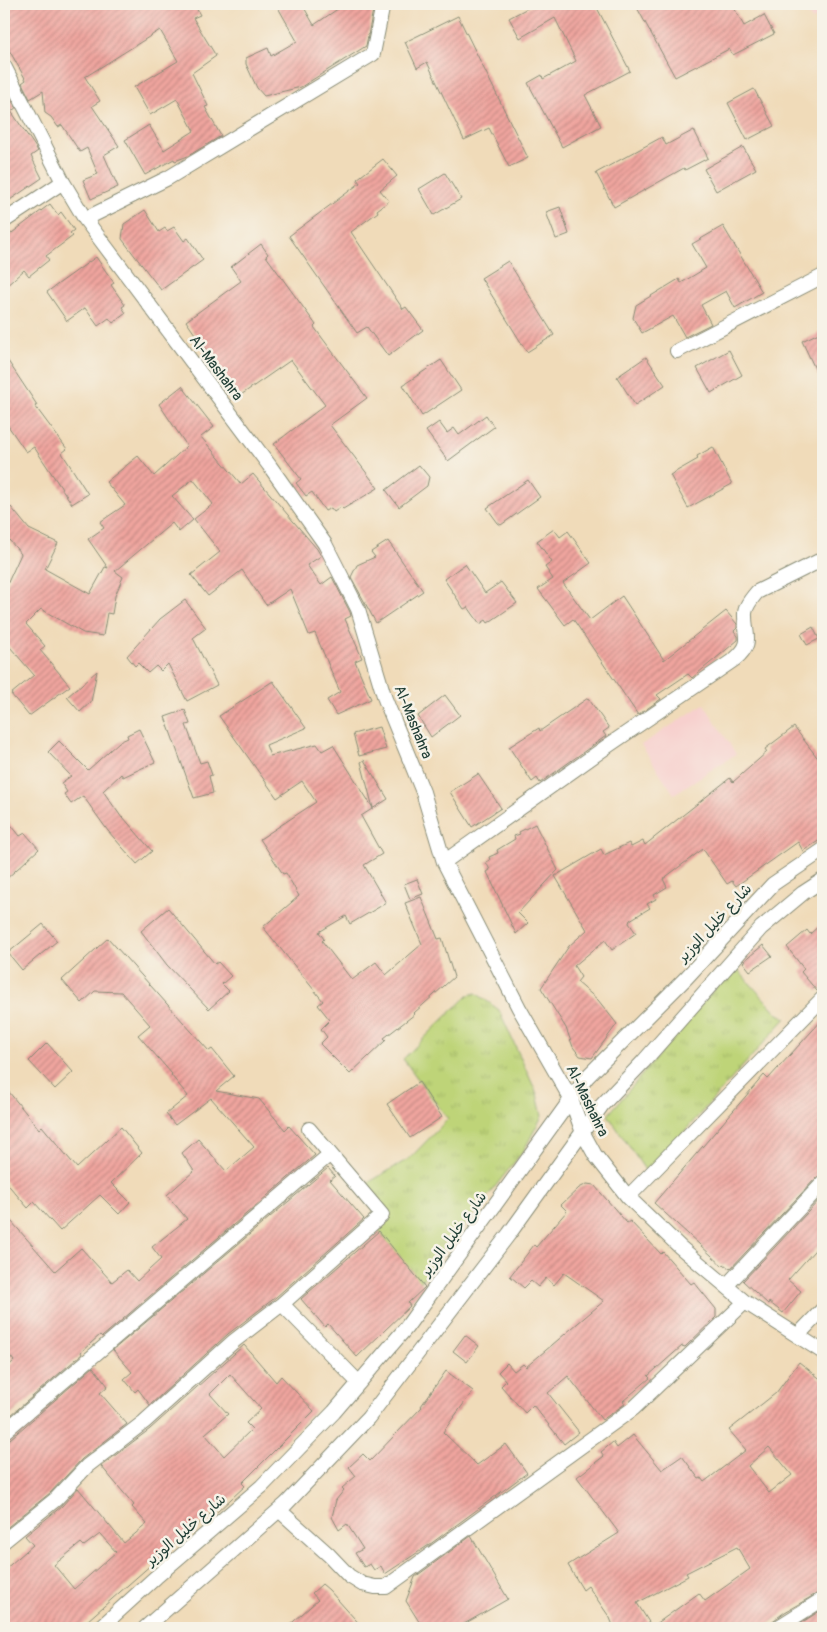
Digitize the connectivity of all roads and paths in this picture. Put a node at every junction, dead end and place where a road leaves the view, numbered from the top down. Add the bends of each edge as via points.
1 (383, 4) edge
2 (4, 66) edge
3 (63, 182) junction
4 (85, 219) junction
5 (4, 221) edge
6 (823, 276) edge
7 (677, 351) dead end
8 (823, 559) edge
9 (823, 850) edge
10 (444, 862) junction
11 (823, 880) edge
12 (823, 998) edge
13 (571, 1099) junction
14 (308, 1129) dead end
15 (583, 1133) junction
16 (329, 1155) junction
17 (823, 1183) edge
18 (628, 1197) junction
19 (727, 1285) junction
20 (745, 1302) junction
21 (282, 1304) junction
22 (823, 1309) edge
23 (798, 1335) junction
24 (823, 1352) edge
25 (359, 1383) junction
26 (4, 1432) edge
27 (278, 1510) junction
28 (4, 1541) edge
29 (823, 1599) edge
30 (100, 1628) edge
31 (145, 1628) edge
32 (777, 1628) edge

1 - 4 street via 373,54 168,178
2 - 3 street, Al-Mashahra
3 - 4 street, Al-Mashahra
3 - 5 street
4 - 10 street, Al-Mashahra via 325,544 358,609 385,699 423,792
6 - 7 street
8 - 10 street via 757,592 745,612 746,650 735,659
9 - 13 street, شارع خليل الوزير via 772,884 686,978 587,1077
10 - 13 street, Al-Mashahra via 519,1008
11 - 15 street via 761,928 602,1105
12 - 18 street
13 - 15 street, Al-Mashahra
13 - 25 street, شارع خليل الوزير via 406,1328
14 - 16 street
15 - 18 street, Al-Mashahra via 595,1155
15 - 27 street via 368,1418
16 - 21 street via 382,1215
16 - 26 street
17 - 19 street
18 - 19 street, Al-Mashahra via 666,1236
19 - 20 street, Al-Mashahra
20 - 23 street, Al-Mashahra
20 - 27 street via 634,1408 386,1587 362,1584 349,1576
21 - 25 street
21 - 28 street via 234,1341 144,1422 87,1466 56,1498
22 - 23 street
23 - 24 street, Al-Mashahra
25 - 30 street, شارع خليل الوزير via 262,1486
27 - 31 street
29 - 32 street

